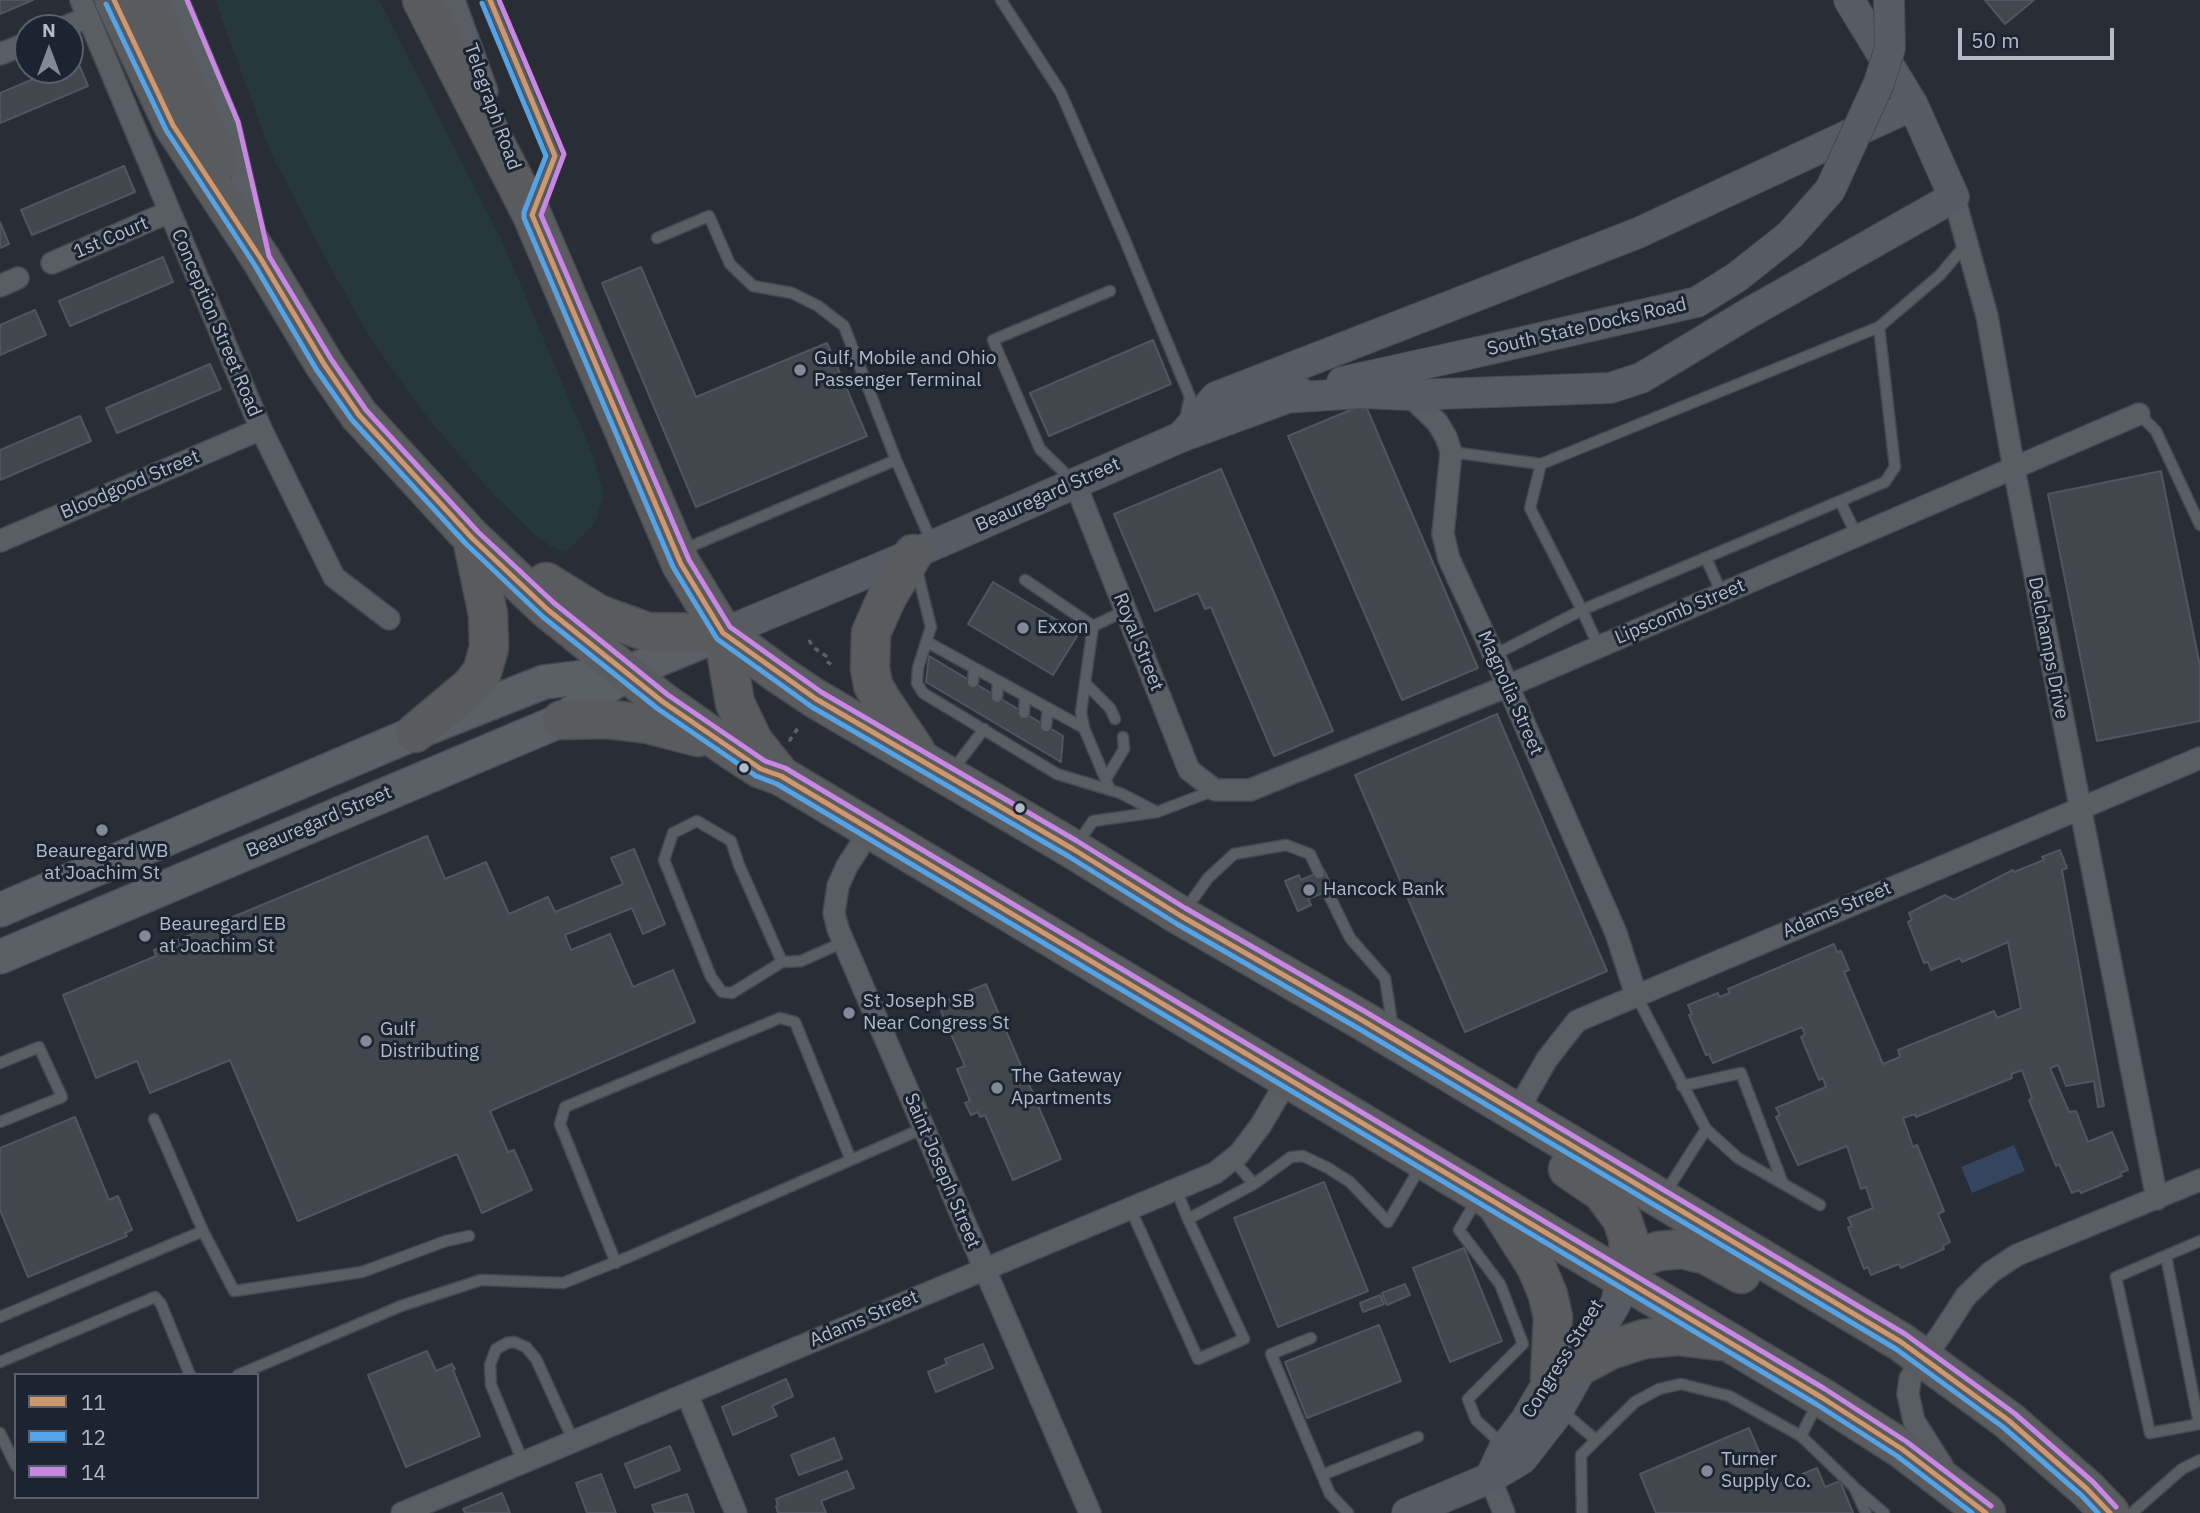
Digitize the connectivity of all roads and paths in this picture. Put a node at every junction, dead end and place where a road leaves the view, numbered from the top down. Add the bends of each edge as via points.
1 (148, 0) edge
2 (178, 0) edge
3 (422, 0) edge
4 (454, 0) edge
5 (490, 0) edge
6 (1001, 0) edge
7 (1849, 0) edge
8 (1889, 0) edge
9 (94, 6) edge
10 (1913, 105) junction
11 (1955, 197) junction
12 (169, 212) junction
13 (531, 215) junction
14 (657, 238) dead end
15 (1967, 243) junction
16 (261, 259) junction
17 (52, 263) dead end
18 (1110, 291) dead end
19 (1879, 327) junction
20 (1478, 352) joint
21 (1409, 395) junction
22 (1283, 398) junction
23 (2139, 414) joint
24 (261, 429) junction
25 (1181, 437) junction
26 (1451, 452) junction
27 (896, 460) junction
28 (1541, 464) junction
29 (2014, 468) junction
30 (1075, 484) junction
31 (1840, 502) junction
32 (2200, 525) edge
33 (1857, 536) junction
34 (472, 538) junction
35 (0, 541) edge
36 (923, 550) junction
37 (676, 553) junction
38 (1706, 558) junction
39 (1025, 580) dead end
40 (1722, 594) junction
41 (1582, 610) junction
42 (1125, 611) junction
43 (389, 620) dead end
44 (1093, 626) junction
45 (723, 633) junction
46 (809, 640) dead end
47 (927, 642) junction
48 (1599, 647) junction
49 (950, 654) junction
50 (1494, 655) junction
51 (835, 667) dead end
52 (948, 667) dead end
53 (974, 668) junction
54 (628, 672) junction
55 (998, 681) junction
56 (973, 682) dead end
57 (1086, 684) junction
58 (1508, 686) junction
59 (997, 696) dead end
60 (1025, 696) junction
61 (971, 709) dead end
62 (1048, 709) junction
63 (1024, 713) dead end
64 (1115, 719) dead end
65 (562, 720) junction
66 (971, 722) junction
67 (1046, 726) dead end
68 (1084, 728) junction
69 (990, 729) junction
70 (415, 733) junction
71 (1123, 737) dead end
72 (1019, 738) dead end
73 (1018, 750) junction
74 (733, 751) junction
75 (1043, 752) dead end
76 (2200, 758) edge
77 (1041, 764) junction
78 (934, 766) junction
79 (781, 776) junction
80 (1108, 785) junction
81 (1215, 790) junction
82 (2079, 809) junction
83 (1157, 812) junction
84 (871, 830) junction
85 (1073, 849) junction
86 (107, 864) junction
87 (1319, 873) dead end
88 (1326, 891) dead end
89 (0, 910) edge
90 (1181, 916) junction
91 (0, 932) edge
92 (844, 942) junction
93 (0, 957) edge
94 (782, 962) junction
95 (1636, 995) junction
96 (1360, 1019) junction
97 (1395, 1042) junction
98 (0, 1063) edge
99 (1289, 1079) junction
100 (1682, 1086) junction
101 (1516, 1113) junction
102 (154, 1119) dead end
103 (0, 1122) edge
104 (924, 1128) junction
105 (1706, 1129) junction
106 (851, 1160) junction
107 (1233, 1160) junction
108 (1425, 1160) junction
109 (2200, 1180) edge
110 (1254, 1184) junction
111 (1783, 1184) junction
112 (1176, 1189) junction
113 (1488, 1197) junction
114 (2157, 1199) junction
115 (1661, 1200) junction
116 (1819, 1205) dead end
117 (1130, 1208) junction
118 (1188, 1219) junction
119 (204, 1231) junction
120 (469, 1237) dead end
121 (2200, 1241) edge
122 (2166, 1256) junction
123 (615, 1262) junction
124 (984, 1269) junction
125 (1622, 1276) junction
126 (0, 1317) edge
127 (1888, 1334) junction
128 (1311, 1338) dead end
129 (1728, 1342) junction
130 (1924, 1358) junction
131 (0, 1362) edge
132 (1584, 1364) junction
133 (189, 1373) edge
134 (243, 1373) edge
135 (687, 1394) junction
136 (1554, 1394) junction
137 (1821, 1397) junction
138 (2200, 1424) edge
139 (0, 1433) edge
140 (1801, 1436) junction
141 (1418, 1437) dead end
142 (1596, 1440) junction
143 (574, 1442) junction
144 (1505, 1447) junction
145 (2200, 1460) edge
146 (14, 1462) edge
147 (523, 1462) junction
148 (1322, 1475) junction
149 (1490, 1478) junction
150 (1854, 1487) junction
151 (1972, 1501) edge
152 (1444, 1506) edge
153 (402, 1513) edge
154 (736, 1513) edge
155 (1090, 1513) edge
156 (1348, 1513) edge
157 (1407, 1513) edge
158 (1504, 1513) edge
159 (1582, 1513) edge
160 (1866, 1513) edge
161 (1884, 1513) edge
162 (2110, 1513) edge
163 (2132, 1513) edge

1 - 16 highway
2 - 16 street via 230,125
3 - 13 highway
4 - 13 street, Telegraph Road
5 - 13 lane via 555,156
6 - 25 lane via 1060,93 1175,360 1190,397
7 - 10 street, Delchamps Drive
8 - 20 street, South State Docks Road, bridge via 1890,48 1879,83 1830,190 1790,235 1697,302
9 - 12 street, Conception Street Road
9 - 16 highway
10 - 11 street, Delchamps Drive
10 - 25 street via 1638,233 1216,397
11 - 15 street, Delchamps Drive
11 - 21 street via 1641,378 1610,388
12 - 17 street, 1st Court
12 - 24 street, Conception Street Road
13 - 37 highway, Telegraph Road
14 - 27 lane via 709,216 730,264 752,286 792,293 844,326
15 - 19 lane via 1940,275
15 - 29 street, Delchamps Drive via 1987,316
16 - 34 highway via 359,415
18 - 30 lane via 993,340 1040,449
19 - 28 lane
19 - 31 lane via 1895,467 1885,482
20 - 22 street, Beauregard Street
21 - 22 street
21 - 26 street via 1437,422
22 - 25 street, Beauregard Street
23 - 29 street, Lipscomb Street
23 - 32 lane via 2156,431
24 - 35 street, Bloodgood Street
24 - 43 street, Conception Street Road via 334,577
25 - 30 street, Beauregard Street
26 - 28 lane
26 - 50 street, Magnolia Street via 1446,549
27 - 36 lane
27 - 37 lane
28 - 41 lane via 1530,508
29 - 33 street, Lipscomb Street
29 - 82 street, Delchamps Drive
30 - 36 street, Beauregard Street
30 - 42 street, Royal Street
31 - 33 lane
31 - 38 lane
33 - 40 street, Lipscomb Street
34 - 45 highway via 598,614 647,632
34 - 54 highway via 548,610
34 - 70 highway via 488,614 489,648 482,672
36 - 45 street, Beauregard Street
36 - 47 lane via 931,627
36 - 78 highway via 887,597 871,633 870,668 881,701
37 - 45 highway, Telegraph Road
38 - 40 lane
38 - 41 lane
39 - 44 lane
40 - 48 street, Lipscomb Street
41 - 48 lane
41 - 50 lane
42 - 44 lane
42 - 81 street, Royal Street via 1189,770
44 - 57 lane
45 - 54 main road, Beauregard Street
45 - 78 highway via 816,699
45 - 79 highway via 735,703 753,741
46 - 51 path
47 - 49 lane
47 - 66 lane via 917,683 923,693 943,699
48 - 58 street, Lipscomb Street
49 - 52 lane
49 - 53 lane
50 - 58 street, Magnolia Street
53 - 55 lane
53 - 56 lane
54 - 65 main road, Beauregard Street
54 - 70 main road, Beauregard Street via 544,682
54 - 74 highway
55 - 59 lane
55 - 60 lane
57 - 64 lane
57 - 68 lane via 1081,712
58 - 81 street, Lipscomb Street via 1250,790
58 - 95 street, Magnolia Street via 1616,933
60 - 62 lane
60 - 63 lane
61 - 66 lane
62 - 67 lane
62 - 68 lane
65 - 74 highway via 648,724
65 - 93 main road, Beauregard Street
66 - 69 lane
68 - 80 lane
69 - 73 lane
69 - 78 lane via 969,752
70 - 86 main road, Beauregard Street
71 - 80 lane via 1124,749
72 - 73 lane
73 - 77 lane
74 - 79 highway
75 - 77 lane
76 - 82 street, Adams Street
77 - 80 lane via 1057,774
78 - 85 highway
79 - 84 highway
80 - 83 lane
81 - 83 lane
82 - 95 street, Adams Street
82 - 114 street, Delchamps Drive
83 - 85 lane via 1093,821
84 - 92 street, Saint Joseph Street via 838,886 834,913
84 - 99 highway
85 - 90 highway
86 - 89 main road, Beauregard Street
86 - 91 main road via 32,918
87 - 90 lane via 1310,854 1286,845 1234,854 1208,878
88 - 97 lane via 1350,938 1385,978
90 - 96 highway
92 - 94 lane via 801,961
92 - 104 street, Saint Joseph Street
94 - 94 lane via 731,841 697,821 673,833 664,860 722,992 733,993
95 - 100 lane
95 - 101 street, Adams Street via 1577,1021 1547,1059
96 - 97 highway
96 - 125 highway via 1420,1080 1585,1179 1609,1199 1628,1237
97 - 101 highway
98 - 103 lane via 39,1047 62,1097
99 - 107 street, Adams Street
99 - 108 highway
100 - 105 lane
100 - 111 lane via 1741,1073
101 - 115 highway
102 - 119 lane
104 - 106 lane
104 - 124 street, Saint Joseph Street
105 - 111 lane via 1738,1158
105 - 115 lane
106 - 123 lane
106 - 123 lane via 795,1022 780,1017 565,1107 560,1124
107 - 110 lane
107 - 112 street, Adams Street
108 - 110 lane via 1388,1222 1350,1182 1303,1156 1292,1157
108 - 113 highway
109 - 114 street
110 - 118 lane
111 - 116 lane
112 - 117 street, Adams Street
112 - 118 lane
113 - 125 highway
113 - 136 highway via 1523,1243 1548,1296 1553,1317
113 - 144 lane via 1459,1230 1500,1284 1523,1344 1468,1399 1476,1420
114 - 130 street via 2017,1255 1991,1272 1966,1296
115 - 127 highway
117 - 118 lane via 1198,1359 1244,1339
117 - 124 street, Adams Street
119 - 120 lane via 234,1291 362,1272
119 - 126 lane
121 - 122 lane
122 - 138 lane
122 - 138 lane via 2116,1278 2150,1433
123 - 134 lane via 563,1283 481,1280 401,1306
124 - 135 street, Adams Street
124 - 155 street, Saint Joseph Street
125 - 127 highway via 1646,1255 1695,1251 1806,1311
125 - 129 highway
125 - 132 street, Congress Street via 1616,1303
125 - 136 street, Congress Street via 1596,1301
127 - 130 highway
128 - 148 lane via 1271,1354
129 - 132 highway via 1677,1336 1644,1339
129 - 137 highway
130 - 151 street via 1910,1380 1911,1412
130 - 162 highway via 2008,1420
131 - 133 lane via 155,1297
132 - 136 street, Congress Street
135 - 143 street, Adams Street
135 - 154 street
136 - 142 lane
136 - 144 street, Congress Street
136 - 149 street, Congress Street via 1522,1459
137 - 140 lane
137 - 151 highway via 1902,1448
139 - 146 lane
140 - 142 lane via 1729,1396 1681,1384 1635,1402
140 - 150 lane
141 - 148 lane
142 - 159 lane via 1581,1455
143 - 147 street, Adams Street
143 - 147 lane via 536,1359 526,1347 507,1343 496,1349 490,1364 491,1385
144 - 149 street, Congress Street
145 - 163 lane via 2182,1469
147 - 153 street, Adams Street
148 - 156 lane via 1330,1494
149 - 152 street, Congress Street
149 - 158 street
150 - 160 lane
150 - 161 lane
152 - 157 street, Congress Street

